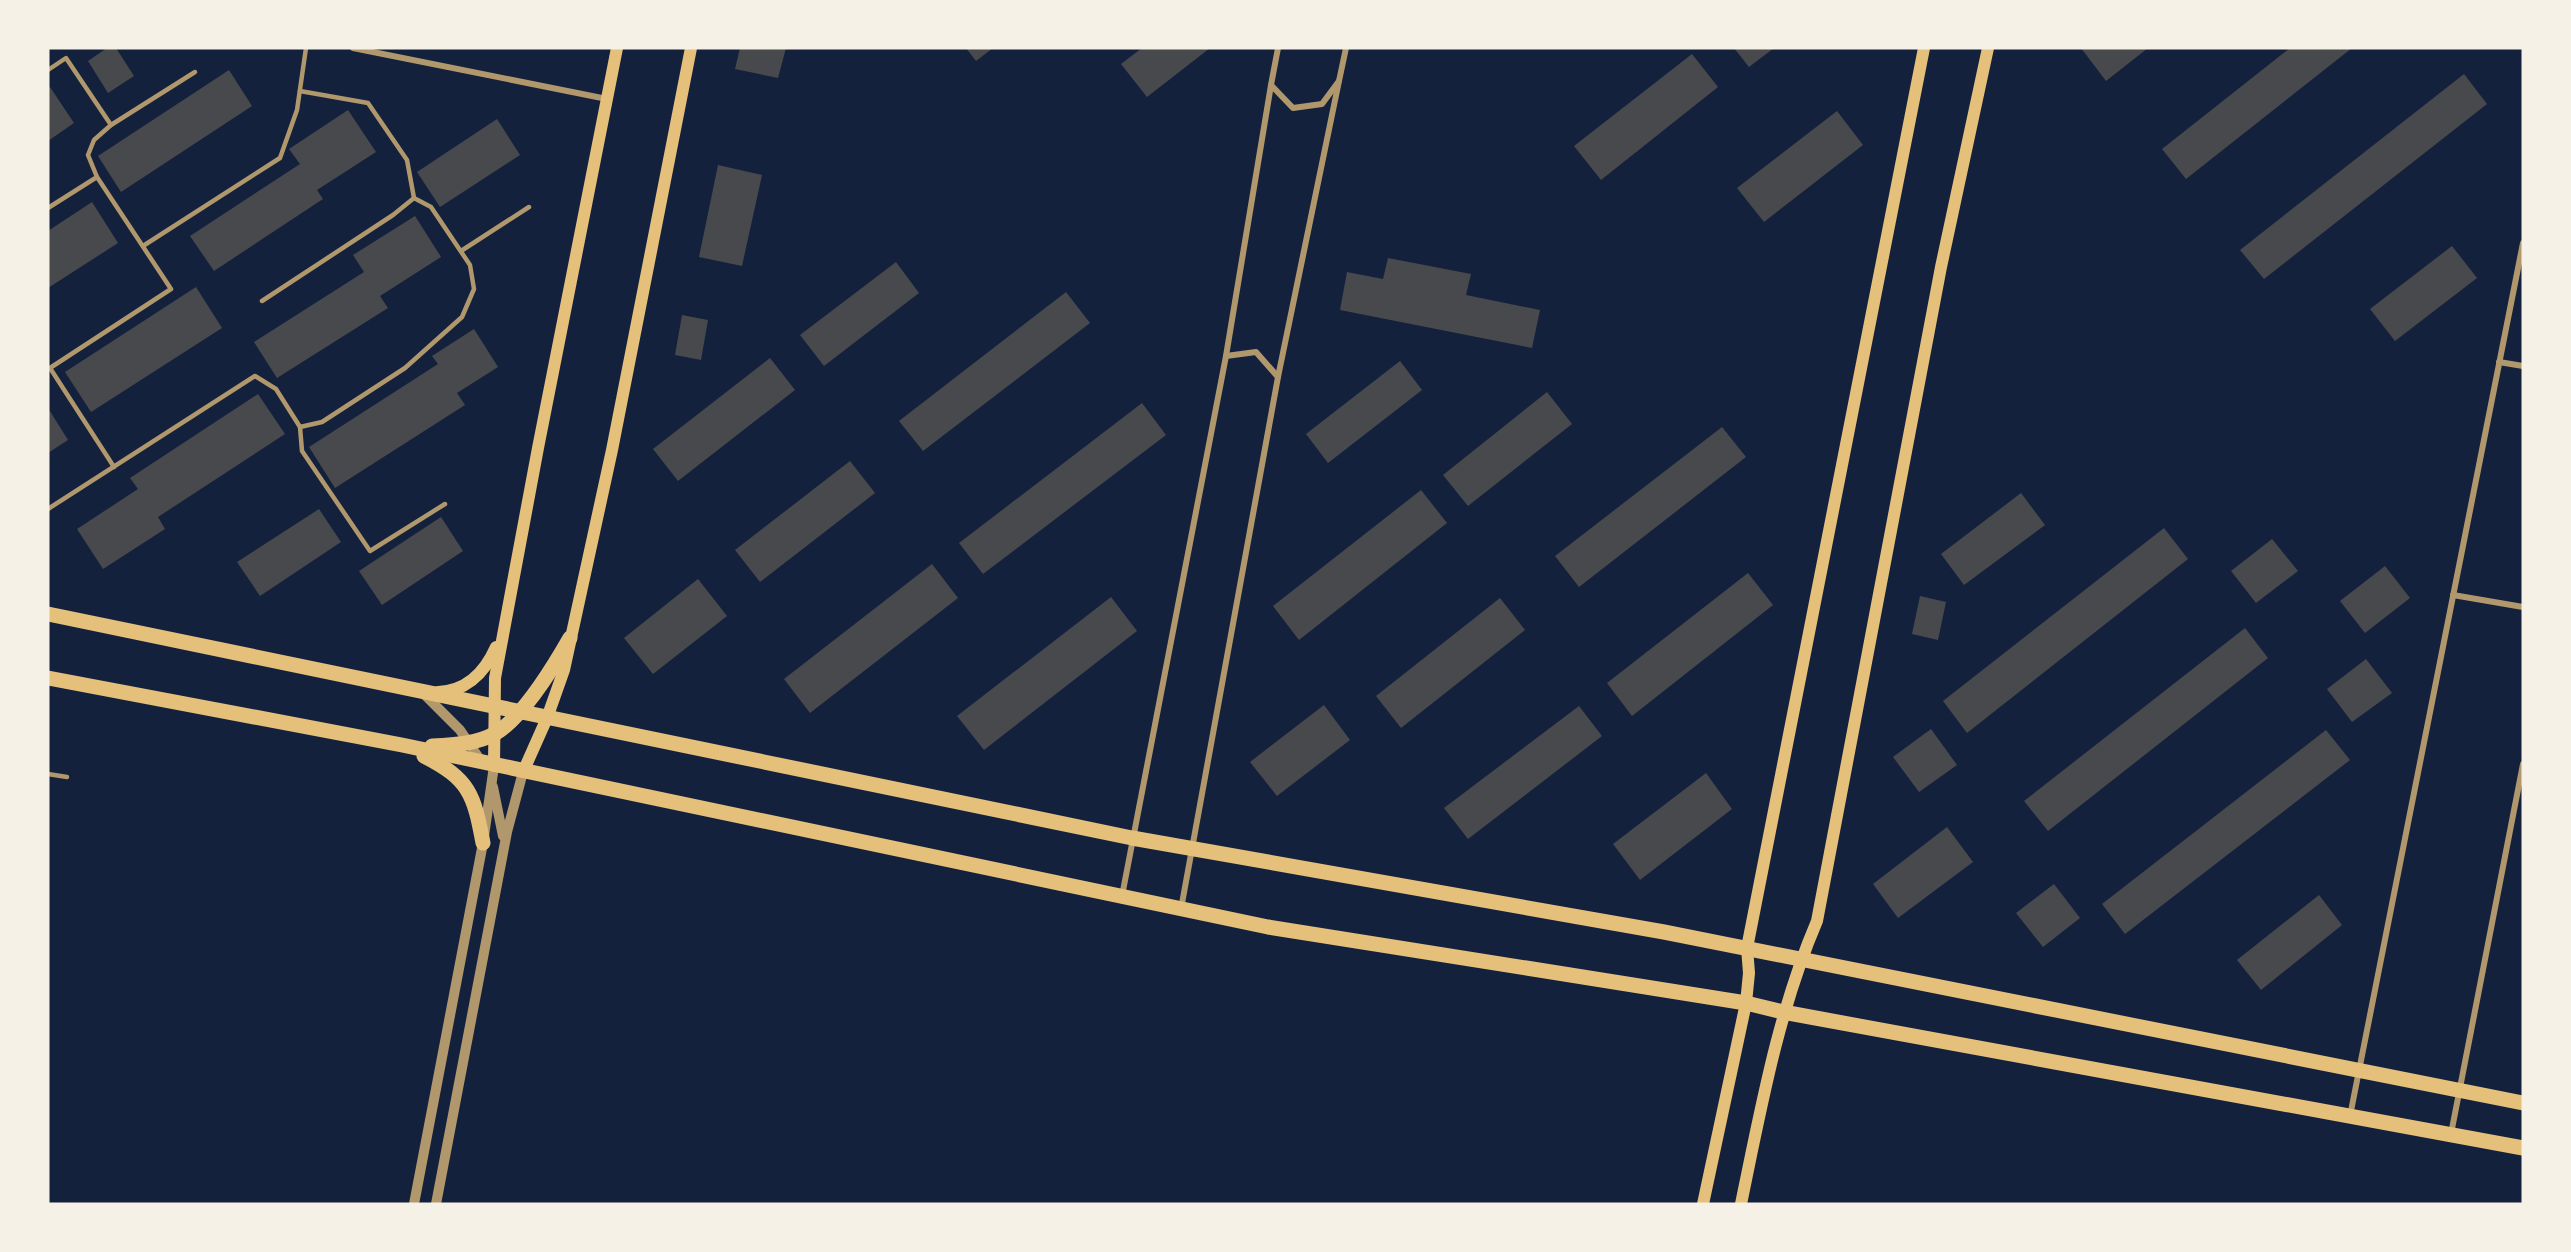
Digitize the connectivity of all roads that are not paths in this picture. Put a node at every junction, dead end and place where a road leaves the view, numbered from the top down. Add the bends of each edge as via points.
1 (306, 48) edge
2 (353, 48) edge
3 (617, 48) edge
4 (691, 48) edge
5 (1278, 48) edge
6 (1346, 48) edge
7 (1924, 48) edge
8 (1988, 48) edge
9 (48, 70) edge
10 (195, 72) dead end
11 (1339, 81) junction
12 (1271, 85) junction
13 (300, 91) junction
14 (607, 99) junction
15 (111, 125) junction
16 (97, 177) junction
17 (414, 198) junction
18 (529, 207) dead end
19 (48, 208) edge
20 (2523, 243) edge
21 (143, 246) junction
22 (461, 251) junction
23 (262, 301) dead end
24 (1226, 357) junction
25 (2499, 362) junction
26 (2523, 366) edge
27 (49, 368) edge
28 (1278, 377) junction
29 (300, 427) junction
30 (114, 467) junction
31 (445, 504) dead end
32 (48, 509) edge
33 (2453, 595) junction
34 (2523, 607) edge
35 (48, 614) edge
36 (504, 629) junction
37 (570, 638) junction
38 (48, 678) edge
39 (421, 692) junction
40 (493, 707) junction
41 (518, 712) junction
42 (547, 718) junction
43 (496, 733) junction
44 (470, 742) junction
45 (402, 746) junction
46 (488, 764) junction
47 (2523, 764) edge
48 (523, 772) junction
49 (48, 774) edge
50 (67, 777) dead end
51 (491, 783) junction
52 (1132, 838) junction
53 (483, 843) junction
54 (505, 845) junction
55 (1190, 849) junction
56 (1122, 897) junction
57 (1181, 909) junction
58 (1747, 948) junction
59 (1800, 959) junction
60 (1746, 1003) junction
61 (1783, 1012) junction
62 (2359, 1070) junction
63 (2460, 1090) junction
64 (2523, 1103) edge
65 (2350, 1116) junction
66 (2451, 1135) junction
67 (2523, 1148) edge
68 (414, 1204) edge
69 (436, 1204) edge
70 (1704, 1204) edge
71 (1741, 1204) edge

1 - 13 lane
2 - 14 street
3 - 14 main road
4 - 37 main road via 614,439
5 - 12 street
6 - 11 street
7 - 58 main road
8 - 59 main road via 1941,267 1816,921
9 - 15 lane via 66,58
10 - 15 lane
11 - 12 street via 1322,104 1293,108
11 - 28 street
12 - 24 street
13 - 17 lane via 368,103 407,160
13 - 21 lane via 280,158
14 - 36 main road
15 - 16 lane via 94,140 88,155
16 - 19 lane
16 - 21 lane
17 - 22 lane via 431,207
17 - 23 lane
18 - 22 lane
20 - 25 street
21 - 27 lane via 171,288
22 - 29 lane via 470,265 474,289 462,317 405,368 322,422
24 - 28 street via 1256,352
24 - 52 street
25 - 26 street
25 - 33 street
27 - 30 lane
28 - 55 street
29 - 30 lane via 276,389 255,376
29 - 31 lane via 302,451 370,551
30 - 32 lane
33 - 34 street
33 - 62 street
35 - 39 main road
36 - 39 main road via 488,663 468,683 457,690
36 - 40 main road
37 - 41 main road via 555,665
37 - 42 main road
38 - 45 main road
39 - 40 main road
39 - 44 street
40 - 41 main road
40 - 43 main road
41 - 42 main road
41 - 43 main road
42 - 48 main road
42 - 52 main road
43 - 44 main road
43 - 46 main road
44 - 45 main road
44 - 46 street
45 - 46 main road
45 - 53 main road via 446,767 467,788 478,814
46 - 48 main road
46 - 51 street
47 - 63 street
48 - 54 street
48 - 56 main road
49 - 50 lane
51 - 53 street
51 - 54 street
52 - 55 main road
52 - 56 street
53 - 68 street
54 - 69 street
55 - 57 street
55 - 58 main road
56 - 57 main road
57 - 60 main road via 1268,927
58 - 59 main road
58 - 60 main road
59 - 61 main road
59 - 62 main road
60 - 61 main road
60 - 70 main road
61 - 65 main road
61 - 71 main road
62 - 63 main road
62 - 65 street
63 - 64 main road
63 - 66 street
65 - 66 main road
66 - 67 main road

